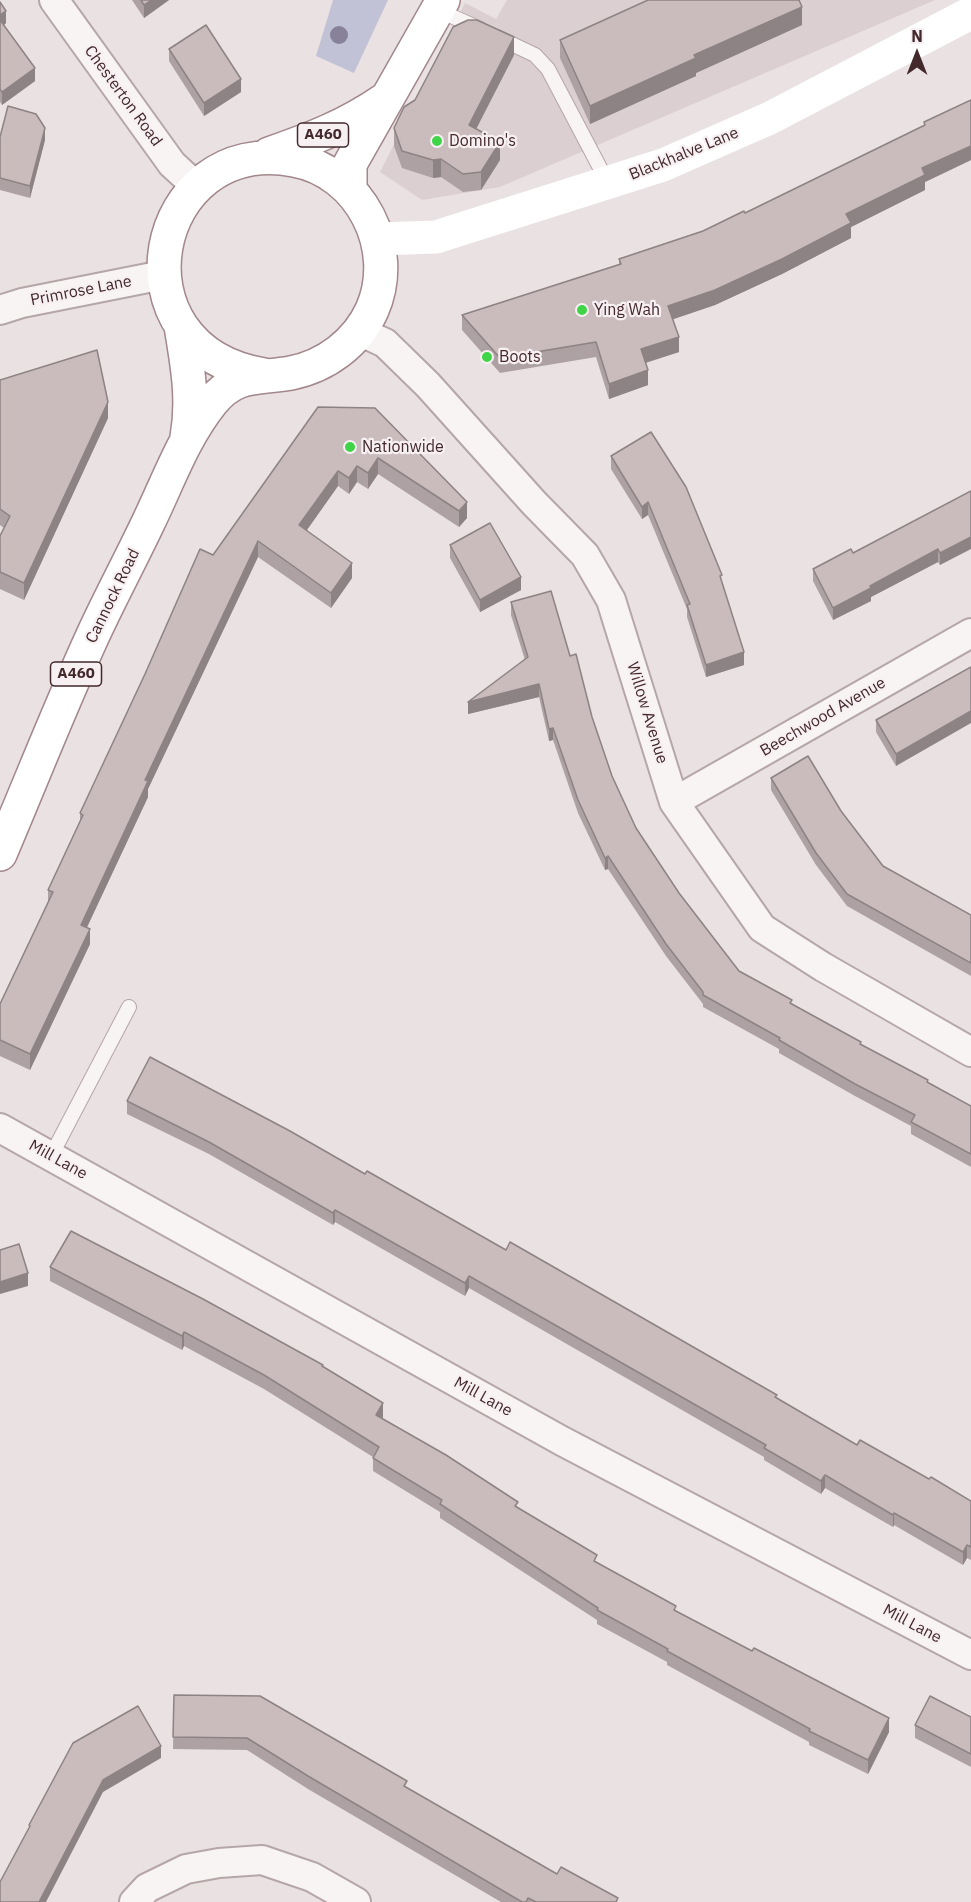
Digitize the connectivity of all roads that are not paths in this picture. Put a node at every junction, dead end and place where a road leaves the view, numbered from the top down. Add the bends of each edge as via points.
1 (54, 0) edge
2 (440, 5) edge
3 (971, 13) edge
4 (387, 98) junction
5 (253, 159) junction
6 (608, 183) junction
7 (197, 188) junction
8 (350, 190) junction
9 (378, 239) junction
10 (163, 275) junction
11 (0, 310) edge
12 (180, 326) junction
13 (359, 331) junction
14 (264, 375) junction
15 (187, 439) junction
16 (971, 633) edge
17 (674, 802) junction
18 (0, 854) edge
19 (129, 1006) dead end
20 (971, 1052) edge
21 (0, 1128) edge
22 (51, 1156) junction
23 (971, 1655) edge
24 (134, 1902) edge
25 (356, 1902) edge

1 - 7 street, Chesterton Road via 172,164
2 - 4 main road, A460
2 - 6 lane via 535,55 548,69
3 - 6 main road, Blackhalve Lane via 770,118 663,165
4 - 5 main road, A460 via 316,138
4 - 8 main road, A460 via 350,164
5 - 7 main road via 233,164
5 - 8 main road via 298,160 333,176
6 - 9 main road, Blackhalve Lane via 436,237
7 - 10 main road via 170,227
8 - 9 main road via 370,217
9 - 13 main road via 381,276 371,312
10 - 11 street, Primrose Lane
10 - 12 main road via 167,297
12 - 14 main road via 213,357 243,371
12 - 15 main road, A460 via 189,372 191,415
13 - 14 main road via 345,348 309,368
13 - 17 street, Willow Avenue via 386,344 428,385 585,555 611,600
14 - 15 main road, A460 via 228,387 213,400
15 - 18 main road, Cannock Road / A460 via 93,635
16 - 17 street, Beechwood Avenue
17 - 20 street, Willow Avenue via 762,928
19 - 22 lane
21 - 22 street, Mill Lane
22 - 23 street, Mill Lane via 562,1441
24 - 25 street via 147,1888 186,1869 262,1860 312,1878

